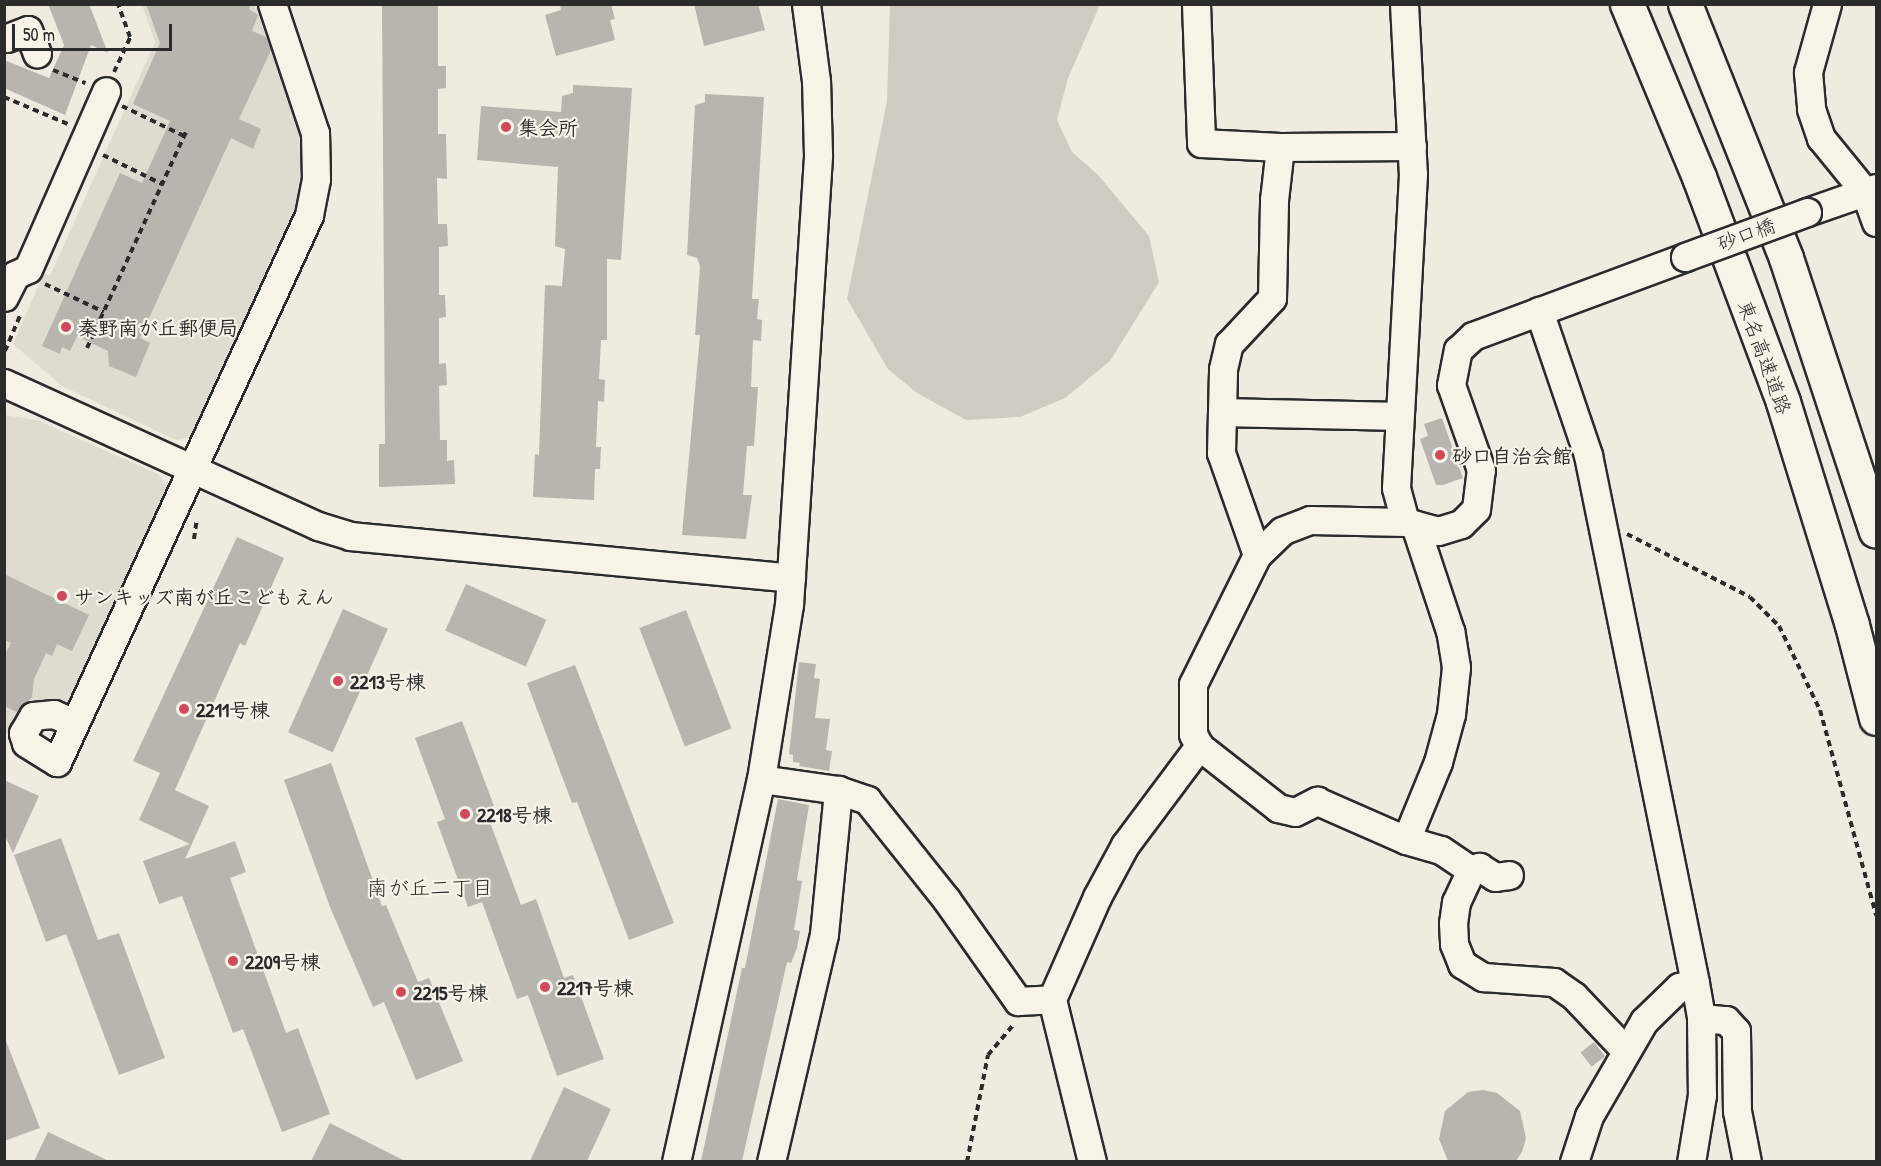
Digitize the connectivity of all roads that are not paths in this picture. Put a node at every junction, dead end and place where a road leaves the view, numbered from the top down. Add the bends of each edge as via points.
1 (272, 4) edge
2 (806, 4) edge
3 (1196, 4) edge
4 (1404, 4) edge
5 (1627, 4) edge
6 (1685, 4) edge
7 (1827, 4) edge
8 (6, 38) edge
9 (37, 53) road end
10 (105, 94) road end
11 (1412, 146) junction
12 (1280, 147) junction
13 (1870, 190) edge
14 (1876, 222) edge
15 (14, 303) edge
16 (1539, 311) junction
17 (4, 383) edge
18 (1222, 412) junction
19 (1399, 416) junction
20 (190, 468) junction
21 (1410, 523) junction
22 (1876, 531) edge
23 (1257, 555) junction
24 (791, 578) junction
25 (1876, 718) edge
26 (74, 723) dead end
27 (1199, 746) junction
28 (761, 779) junction
29 (838, 790) junction
30 (1406, 840) junction
31 (1471, 870) junction
32 (1509, 875) dead end
33 (1695, 983) junction
34 (1043, 1000) junction
35 (1701, 1018) junction
36 (1625, 1050) junction
37 (675, 1161) edge
38 (771, 1161) edge
39 (1092, 1161) edge
40 (1574, 1161) edge
41 (1691, 1161) edge
42 (1747, 1161) edge

1 - 20 street via 310,110 318,152 316,179 309,215
2 - 24 street via 816,81 818,155
3 - 12 street via 1201,143
4 - 11 street
5 - 25 highway, 東名高速道路 via 1699,177 1783,402 1852,625
6 - 22 highway via 1786,258
7 - 13 street via 1808,72 1811,109 1821,138
8 - 9 street
10 - 15 street via 28,269 15,275
11 - 12 street
11 - 19 street
12 - 18 street via 1274,200 1272,298 1229,344 1223,369
13 - 14 street
13 - 16 street, 砂口橋, bridge
16 - 21 street, 砂口橋 via 1473,336 1458,350 1451,385 1481,470 1476,509 1461,524 1438,531
16 - 33 street via 1588,455
17 - 20 street
18 - 19 street
18 - 23 street via 1221,453
19 - 21 street via 1396,488
20 - 24 street via 318,526 350,536
20 - 26 street
21 - 23 street, 砂口橋 via 1310,520 1282,531
21 - 30 street via 1450,631 1456,667 1451,714 1438,762
23 - 27 street, 砂口橋 via 1193,684 1192,723
24 - 28 street
27 - 30 street via 1278,808 1294,812 1317,801
27 - 34 street via 1125,845
28 - 29 street
28 - 37 street
29 - 34 street via 867,800 880,813 1018,1001
29 - 38 street via 824,934
30 - 31 street via 1441,850
31 - 32 street via 1479,867 1495,877
31 - 36 street via 1456,902 1453,923 1454,944 1462,964 1483,977 1554,982 1574,996
33 - 35 street
33 - 36 street via 1672,992
34 - 39 street
35 - 41 street via 1702,1095
35 - 42 street via 1726,1020 1736,1031 1737,1111
36 - 40 street via 1589,1116

